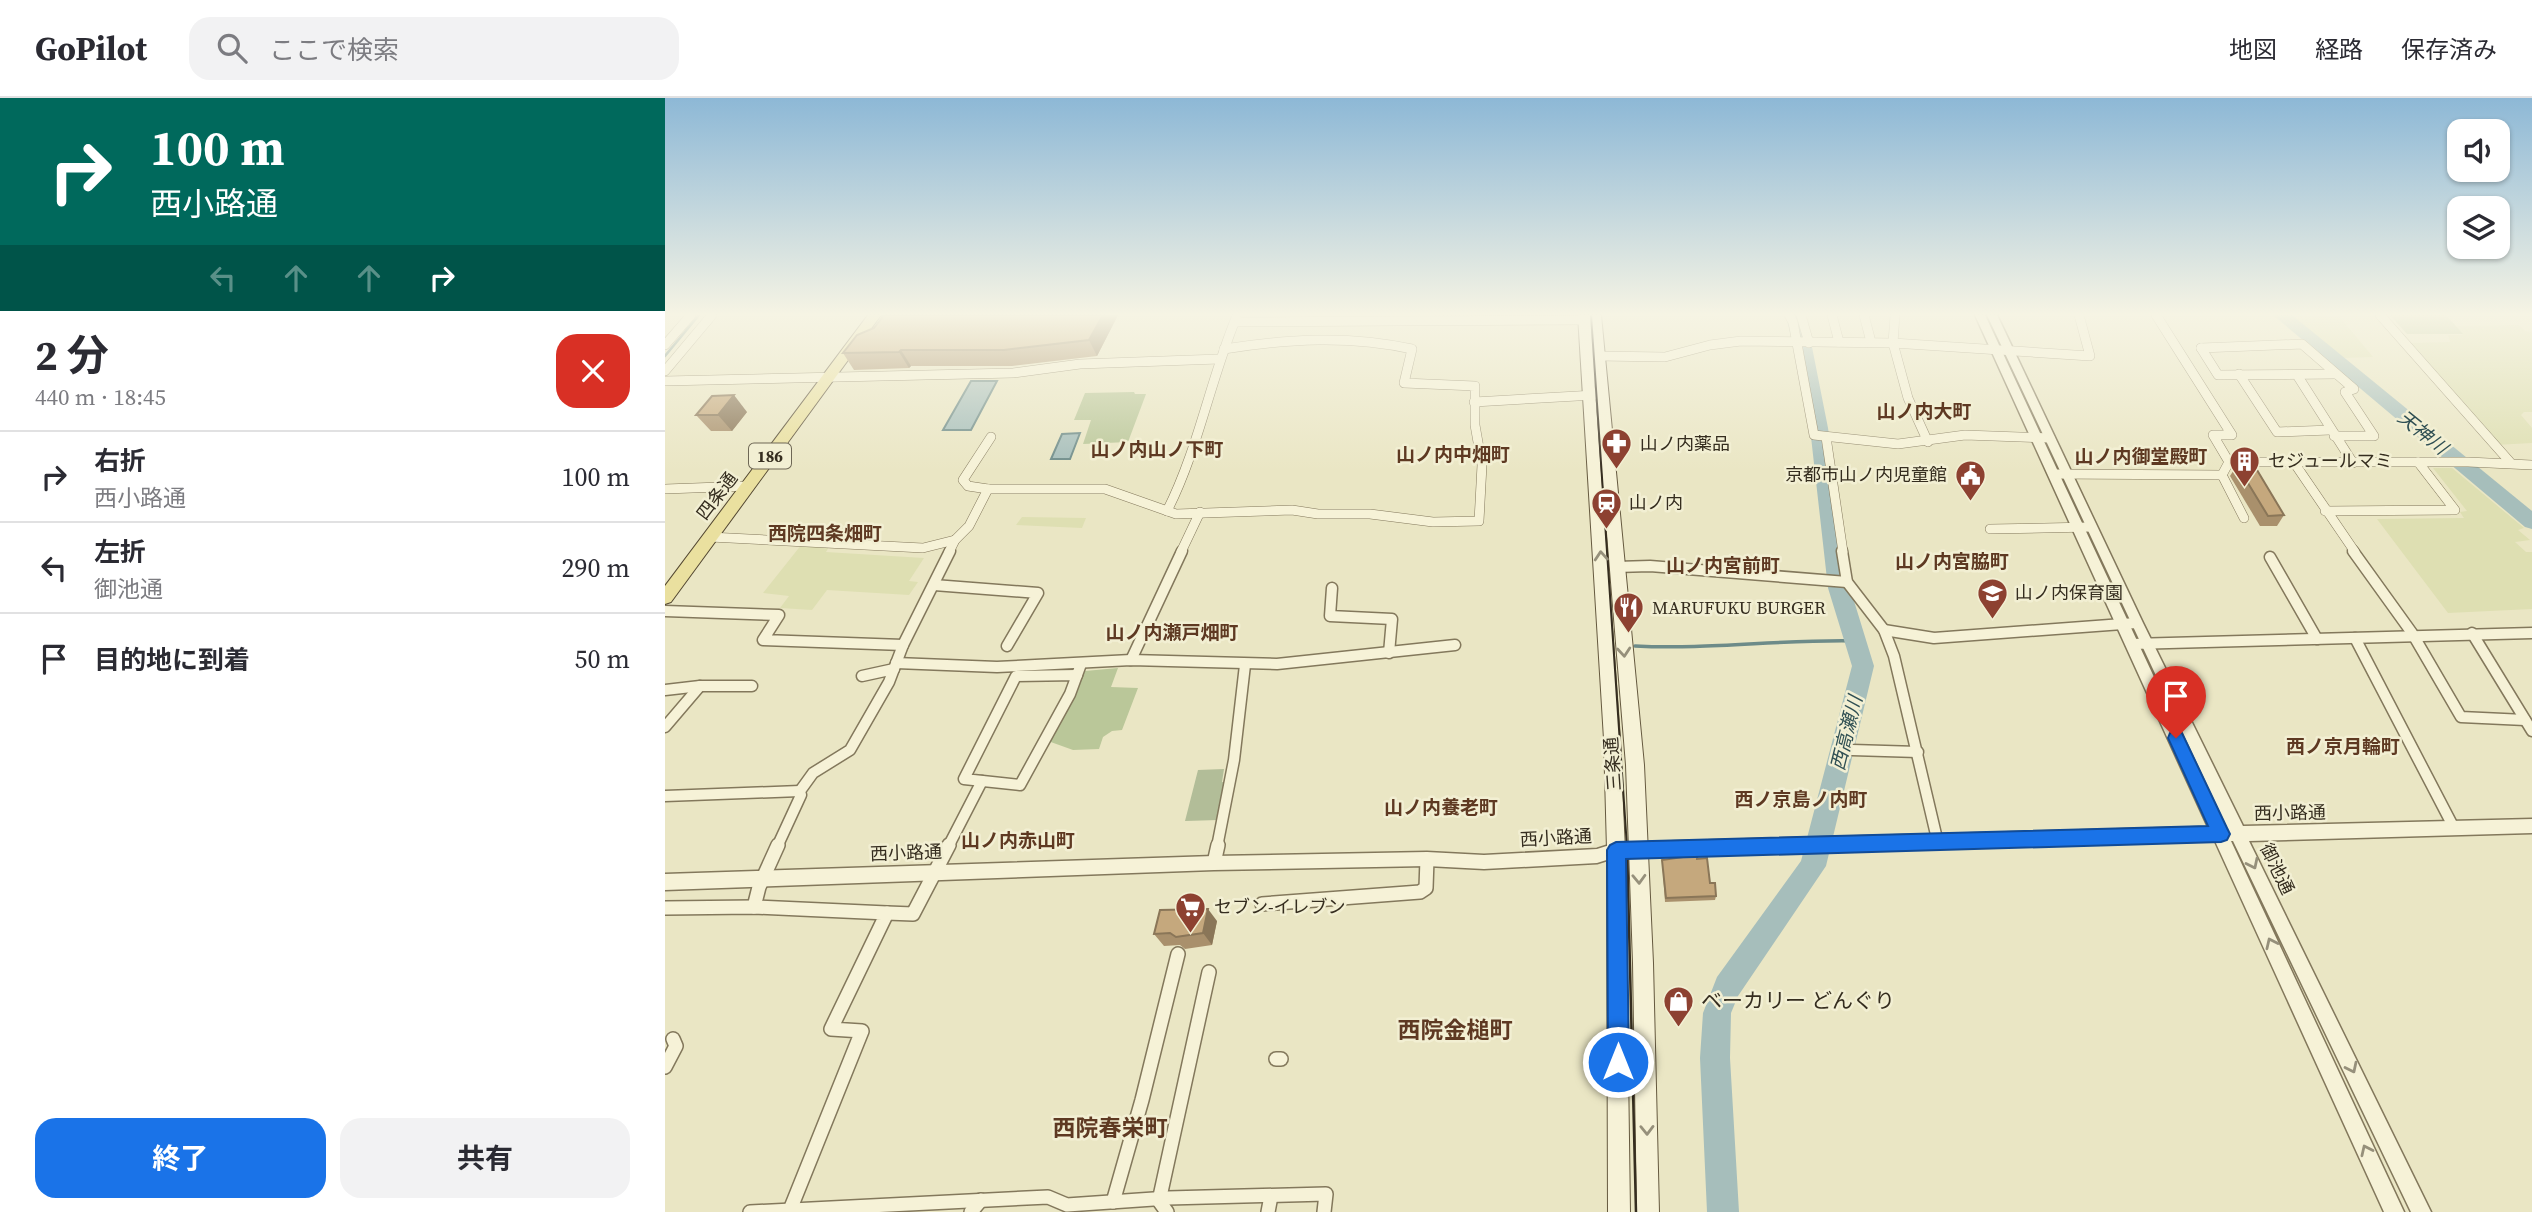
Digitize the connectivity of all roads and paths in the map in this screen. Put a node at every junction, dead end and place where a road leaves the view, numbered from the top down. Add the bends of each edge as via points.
1 (836, 367) edge
2 (1058, 367) edge
3 (1217, 367) edge
4 (1408, 367) edge
5 (1593, 367) edge
6 (1598, 367) edge
7 (1801, 367) edge
8 (1900, 367) edge
9 (2010, 367) edge
10 (2189, 367) edge
11 (2213, 367) edge
12 (2328, 367) edge
13 (2426, 367) edge
14 (2239, 374) junction
15 (2336, 374) junction
16 (2297, 375) junction
17 (828, 378) junction
18 (665, 381) edge
19 (1595, 395) junction
20 (1474, 402) junction
21 (2332, 433) junction
22 (1822, 436) junction
23 (991, 437) dead end
24 (2043, 438) junction
25 (1928, 442) junction
26 (2229, 462) junction
27 (2418, 462) junction
28 (2510, 462) junction
29 (2353, 463) junction
30 (2294, 464) junction
31 (2527, 465) edge
32 (2060, 474) junction
33 (2222, 475) junction
34 (2532, 476) edge
35 (748, 486) junction
36 (665, 489) edge
37 (988, 489) junction
38 (1167, 511) junction
39 (2325, 511) junction
40 (1201, 512) junction
41 (2244, 518) dead end
42 (2085, 527) junction
43 (1990, 529) dead end
44 (710, 537) junction
45 (955, 540) junction
46 (2270, 557) dead end
47 (1616, 567) junction
48 (1842, 582) junction
49 (935, 585) junction
50 (1332, 588) dead end
51 (665, 598) edge
52 (665, 611) edge
53 (2129, 623) junction
54 (1884, 630) junction
55 (2411, 633) junction
56 (2472, 633) junction
57 (2532, 633) edge
58 (2355, 638) junction
59 (2317, 639) junction
60 (2140, 644) junction
61 (903, 645) junction
62 (1455, 645) dead end
63 (1007, 646) dead end
64 (1389, 653) junction
65 (1131, 660) junction
66 (1245, 665) junction
67 (895, 666) junction
68 (1079, 670) junction
69 (862, 676) dead end
70 (700, 686) junction
71 (752, 686) dead end
72 (665, 690) edge
73 (2529, 724) edge
74 (665, 727) edge
75 (1852, 750) dead end
76 (1918, 752) junction
77 (982, 781) junction
78 (800, 792) junction
79 (665, 796) edge
80 (2532, 826) edge
81 (2454, 828) junction
82 (2221, 834) junction
83 (2238, 834) junction
84 (1938, 844) junction
85 (1616, 850) junction
86 (1638, 850) junction
87 (1427, 859) junction
88 (1214, 863) junction
89 (936, 871) junction
90 (763, 878) junction
91 (665, 882) edge
92 (1262, 904) dead end
93 (754, 907) junction
94 (665, 908) edge
95 (887, 913) junction
96 (1178, 954) dead end
97 (1209, 972) dead end
98 (673, 1039) dead end
99 (665, 1067) edge
100 (1113, 1202) junction
101 (1270, 1204) edge
102 (976, 1206) edge
103 (1163, 1206) edge
104 (1066, 1208) edge
105 (790, 1210) junction
106 (750, 1212) edge
107 (1324, 1212) edge
108 (1619, 1212) edge
109 (1648, 1212) edge
110 (2394, 1212) edge
111 (2421, 1212) edge

1 - 17 main road, 四条通 / 186
2 - 17 street via 1013,373
3 - 38 street via 1184,478
4 - 20 street via 1404,383 1475,386
5 - 19 main road, 三条通
6 - 19 main road, 三条通
7 - 22 street via 1814,435
8 - 25 street
9 - 24 street, 御池通
10 - 26 street via 2232,435 2213,435
11 - 14 street via 2218,374
12 - 15 street
13 - 28 street
14 - 16 street
14 - 21 street via 2277,432
15 - 16 street
15 - 21 street via 2354,389 2345,392 2374,436
16 - 21 street
17 - 18 street
17 - 35 main road, 四条通 / 186
19 - 20 street
19 - 47 main road, 三条通
85 -> 19 main road, 三条通
20 - 40 street via 1482,465 1479,521 1433,522 1291,510
21 - 29 street
22 - 25 street via 1898,444
22 - 48 street
23 - 37 street via 963,480 968,486
24 - 25 street via 1965,435
24 - 32 street, 御池通
26 - 30 street
26 - 33 street
27 - 28 street
27 - 29 street
27 - 39 street via 2455,510
28 - 31 street
29 - 30 street
30 - 39 street
31 - 34 street
32 - 33 street
32 - 42 street, 御池通
33 - 41 street
35 - 36 street
35 - 44 main road, 四条通 / 186
37 - 38 street via 1105,489
37 - 45 street via 969,526
38 - 40 street
39 - 55 street
40 - 65 street
42 - 43 street
42 - 53 street, 御池通
44 - 45 street via 923,548
44 - 51 main road, 四条通 / 186
45 - 49 street
46 - 59 street
47 - 48 street
47 -> 86 main road, 三条通 via 1635,765
48 - 54 street
49 - 61 street
49 - 63 street via 1038,593
50 - 64 street via 1330,616 1392,619
52 - 61 street via 779,615 763,640
53 - 54 street via 1934,638
53 - 60 street, 御池通
54 - 76 street
55 - 56 street
55 - 58 street
55 - 73 street via 2461,718
56 - 57 street
56 - 73 street
58 - 59 street
58 - 81 street
59 - 60 street
60 - 82 street, 御池通
60 - 83 street, 御池通
61 - 67 street
62 - 64 street
64 - 66 street
65 - 66 street
65 - 68 street
66 - 88 street via 1234,760
67 - 68 street
67 - 69 street
67 - 78 street via 850,750 813,773
68 - 77 street via 1020,785
68 - 77 street via 1016,676 964,779
70 - 71 street
70 - 72 street
70 - 74 street
75 - 76 street
76 - 84 street
77 - 89 street
78 - 79 street
78 - 90 street
80 - 81 street, 西小路通
81 - 83 street, 西小路通
82 - 83 street, 西小路通
82 - 84 street, 西小路通
110 -> 82 street, 御池通
83 -> 111 street, 御池通
84 - 86 street, 西小路通
85 - 86 street, 西小路通
85 - 87 street, 西小路通 via 1575,858
85 - 108 main road, 三条通
86 -> 109 main road, 三条通
87 - 88 street, 西小路通
87 - 92 street via 1426,888 1420,892
88 - 89 street, 西小路通
89 - 90 street, 西小路通
89 - 95 street via 913,914
90 - 91 street, 西小路通
90 - 93 street
93 - 94 street
93 - 95 street
95 - 105 street via 831,1029 862,1031
96 - 100 street
97 - 103 street
98 - 99 street via 676,1046
100 - 103 street
100 - 104 street
101 - 103 street
101 - 107 street via 1326,1194
102 - 104 street via 1048,1197
102 - 105 street
105 - 106 street

